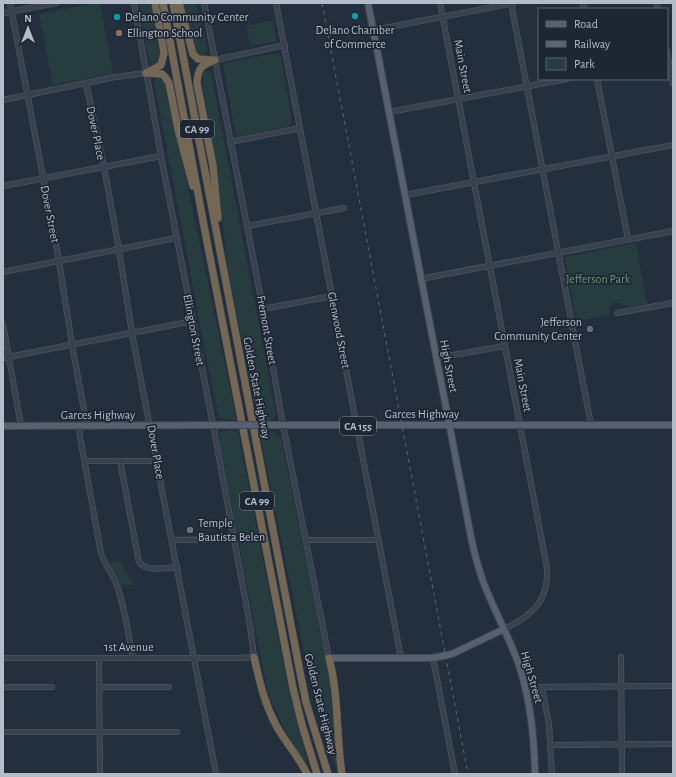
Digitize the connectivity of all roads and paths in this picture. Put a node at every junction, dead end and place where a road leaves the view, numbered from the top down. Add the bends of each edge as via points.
1 (10, 3) edge
2 (56, 3) edge
3 (134, 3) edge
4 (155, 3) edge
5 (163, 3) edge
6 (174, 3) edge
7 (179, 3) edge
8 (204, 3) edge
9 (276, 3) edge
10 (368, 3) edge
11 (440, 3) edge
12 (512, 3) edge
13 (11, 11) junction
14 (3, 13) edge
15 (442, 17) junction
16 (374, 30) junction
17 (284, 45) junction
18 (668, 59) edge
19 (215, 60) junction
20 (146, 73) junction
21 (561, 80) edge
22 (598, 80) edge
23 (86, 83) junction
24 (673, 83) edge
25 (528, 86) junction
26 (27, 94) junction
27 (458, 99) junction
28 (3, 100) edge
29 (389, 112) junction
30 (300, 128) junction
31 (230, 142) junction
32 (673, 145) edge
33 (161, 156) junction
34 (612, 156) junction
35 (104, 167) junction
36 (543, 169) junction
37 (43, 178) junction
38 (474, 182) junction
39 (3, 186) edge
40 (405, 195) junction
41 (344, 208) dead end
42 (316, 213) junction
43 (204, 226) junction
44 (247, 226) junction
45 (673, 231) edge
46 (176, 238) junction
47 (628, 239) junction
48 (119, 250) junction
49 (559, 252) junction
50 (221, 256) junction
51 (59, 261) junction
52 (490, 265) junction
53 (3, 272) edge
54 (420, 279) junction
55 (332, 296) junction
56 (673, 303) edge
57 (263, 309) junction
58 (617, 313) dead end
59 (193, 322) junction
60 (3, 324) edge
61 (132, 333) junction
62 (72, 345) junction
63 (505, 346) junction
64 (6, 357) edge
65 (436, 358) junction
66 (213, 425) junction
67 (283, 425) junction
68 (449, 425) junction
69 (520, 425) junction
70 (591, 425) junction
71 (673, 425) edge
72 (3, 426) edge
73 (21, 426) junction
74 (79, 426) junction
75 (88, 426) junction
76 (151, 426) junction
77 (357, 426) junction
78 (84, 461) junction
79 (120, 461) junction
80 (157, 461) junction
81 (234, 539) junction
82 (172, 540) junction
83 (306, 540) junction
84 (378, 540) junction
85 (177, 567) junction
86 (504, 629) junction
87 (254, 657) junction
88 (621, 657) dead end
89 (3, 658) edge
90 (99, 658) junction
91 (133, 658) junction
92 (195, 658) junction
93 (329, 658) junction
94 (401, 658) junction
95 (433, 658) junction
96 (622, 686) junction
97 (673, 686) edge
98 (3, 687) edge
99 (52, 687) dead end
100 (100, 687) junction
101 (169, 687) dead end
102 (525, 687) junction
103 (542, 687) junction
104 (3, 732) edge
105 (100, 732) junction
106 (177, 732) dead end
107 (551, 744) junction
108 (622, 744) junction
109 (673, 744) edge
110 (622, 773) edge
111 (100, 774) edge
112 (216, 774) edge
113 (307, 774) edge
114 (317, 774) edge
115 (328, 774) edge
116 (342, 774) edge
117 (455, 774) edge
118 (535, 774) edge
119 (552, 774) edge

1 - 13 street, Dover Street
2 - 13 street
3 - 20 street, Ellington Street
4 - 20 highway via 164,53 161,65
5 - 43 highway, Golden State Highway / CA 99
6 - 50 highway, Golden State Highway / CA 99
7 - 19 highway via 193,54 198,59
8 - 19 street, Fremont Street
9 - 17 street, Glenwood Street
10 - 16 main road, High Street
11 - 15 street, Main Street
12 - 15 street
12 - 25 street
13 - 14 street
13 - 26 street, Dover Street
15 - 16 street
15 - 27 street, Main Street
16 - 29 main road, High Street
17 - 19 street
17 - 30 street, Glenwood Street
18 - 24 street
19 - 31 street, Fremont Street
19 - 50 highway via 200,68 198,83 213,166
20 - 23 street
20 - 33 street, Ellington Street
20 - 43 highway via 162,74 169,83 182,146
21 - 25 street
22 - 34 street
23 - 26 street
23 - 35 street, Dover Place
25 - 27 street
25 - 36 street
26 - 28 street
26 - 37 street, Dover Street
27 - 29 street
27 - 38 street, Main Street
29 - 40 main road, High Street
30 - 31 street
30 - 42 street, Glenwood Street
31 - 44 street, Fremont Street
32 - 34 street
33 - 35 street
33 - 46 street, Ellington Street
34 - 36 street
34 - 47 street
35 - 37 street
35 - 48 street, Dover Place
36 - 38 street
36 - 49 street
37 - 39 street
37 - 51 street, Dover Street
38 - 40 street
38 - 52 street, Main Street
40 - 54 main road, High Street
41 - 42 street
42 - 44 street
42 - 55 street, Glenwood Street
43 - 114 highway, Golden State Highway / CA 99 via 293,688
44 - 57 street, Fremont Street
45 - 47 street
46 - 48 street
46 - 59 street, Ellington Street
47 - 49 street
48 - 51 street
48 - 61 street, Dover Place
49 - 52 street
49 - 70 street
50 - 115 highway, Golden State Highway / CA 99 via 299,667 308,708
51 - 53 street
51 - 62 street, Dover Street
52 - 54 street
52 - 63 street, Main Street
54 - 65 main road, High Street
55 - 57 street
55 - 77 street, Glenwood Street
56 - 58 street
57 - 67 street, Fremont Street
59 - 61 street
59 - 66 street, Ellington Street
60 - 64 street
61 - 62 street
61 - 76 street, Dover Place
62 - 64 street
62 - 75 street, Dover Street
63 - 65 street
63 - 69 street, Main Street
64 - 73 street
65 - 68 main road, High Street
66 - 67 main road, Garces Highway / CA 155, bridge
66 - 76 main road, Garces Highway
66 - 81 street, Ellington Street
67 - 77 main road, Garces Highway / CA 155
67 - 83 street, Fremont Street
68 - 69 main road, Garces Highway / CA 155
68 - 77 main road, Garces Highway / CA 155
68 - 86 main road, High Street via 476,559
69 - 70 main road, Garces Highway / CA 155
69 - 86 street, Main Street via 545,558 547,582 542,599 532,613
70 - 71 main road, Garces Highway / CA 155
72 - 73 main road, Garces Highway
73 - 74 main road, Garces Highway
74 - 75 main road, Garces Highway
74 - 78 street
75 - 76 main road, Garces Highway
76 - 80 street, Dover Place
77 - 84 street, Glenwood Street
78 - 79 street
78 - 91 street via 101,553 120,595
79 - 80 street
79 - 85 street via 138,562 148,568
80 - 82 street, Dover Place
81 - 82 street
81 - 87 street, Ellington Street
82 - 85 street, Dover Place
83 - 84 street
83 - 93 street, Fremont Street
84 - 94 street, Glenwood Street
85 - 92 street, Dover Place
86 - 95 main road, Main Street via 452,654
86 - 102 main road, High Street
87 - 92 street, 1st Avenue
87 - 113 highway via 270,713
88 - 96 street
89 - 90 street, 1st Avenue
90 - 91 street, 1st Avenue
90 - 100 street
91 - 92 street, 1st Avenue
92 - 112 street, Dover Place
93 - 94 main road
93 - 116 highway via 334,676
94 - 95 main road
95 - 117 street
96 - 97 street
96 - 103 street
96 - 108 street
98 - 99 street
100 - 101 street
100 - 105 street
102 - 103 street
102 - 118 main road, High Street via 534,740
103 - 107 street
104 - 105 street
105 - 106 street
105 - 111 street
107 - 108 street
107 - 119 street
108 - 109 street
108 - 110 street

